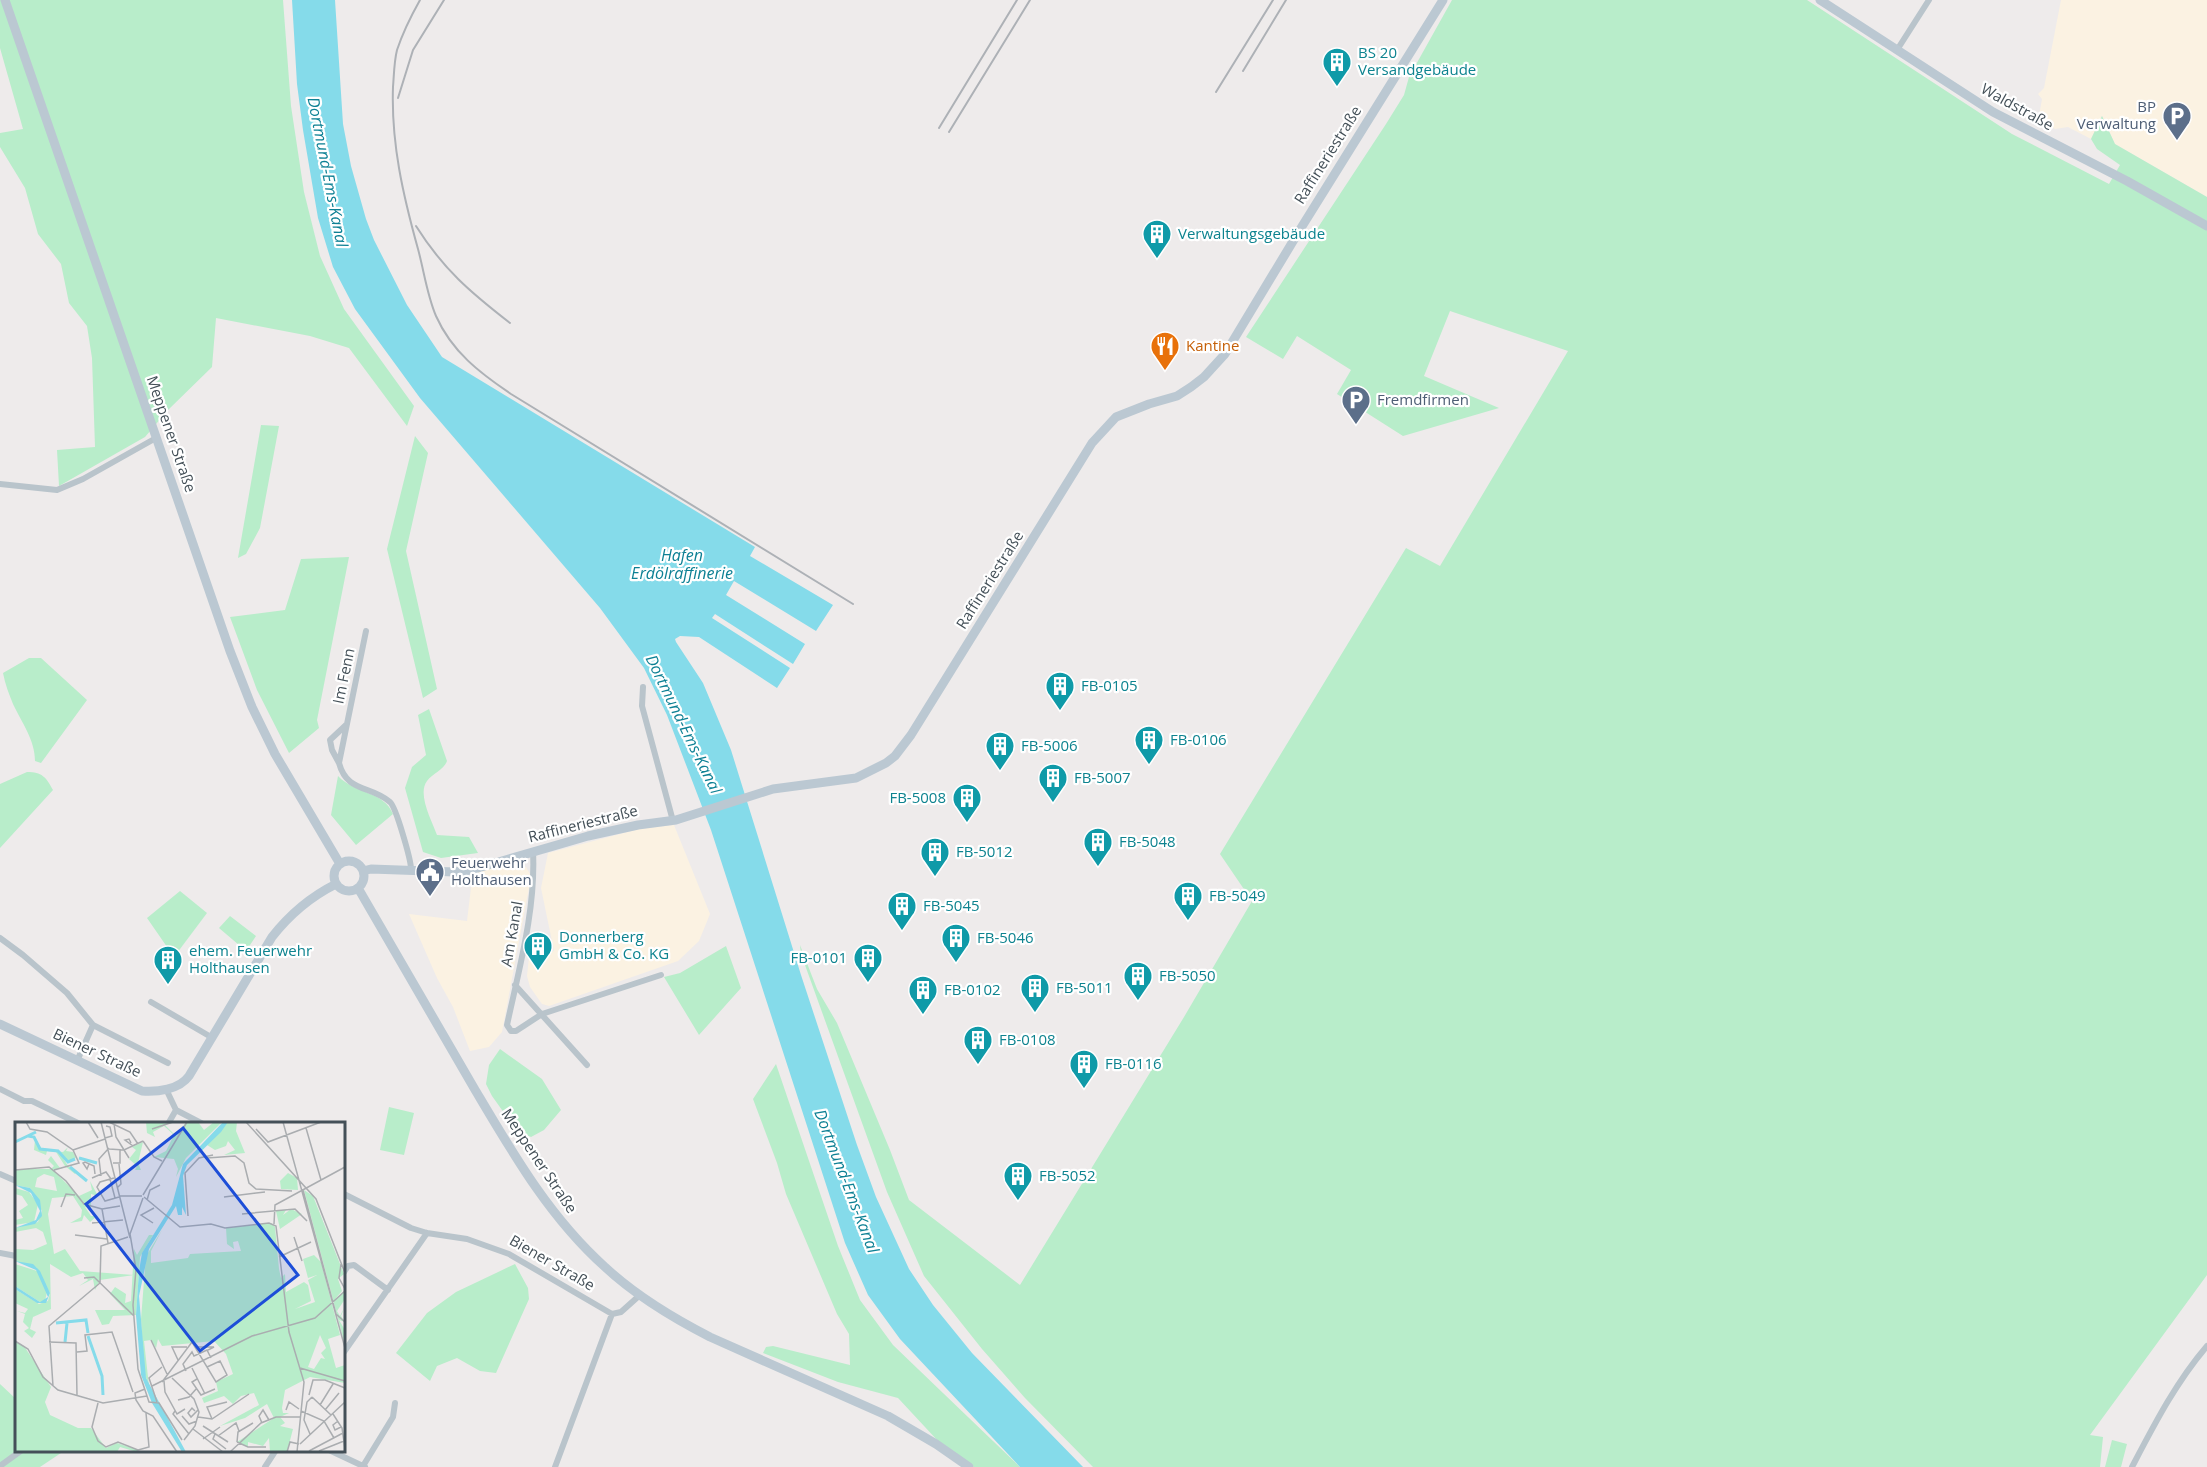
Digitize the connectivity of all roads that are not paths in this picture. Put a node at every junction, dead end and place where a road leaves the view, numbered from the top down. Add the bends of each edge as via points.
1 (4, 0) edge
2 (1443, 0) edge
3 (1820, 0) edge
4 (1929, 0) edge
5 (1897, 50) junction
6 (2207, 226) edge
7 (156, 438) junction
8 (0, 484) edge
9 (366, 631) dead end
10 (643, 687) dead end
11 (346, 725) junction
12 (339, 763) junction
13 (673, 821) junction
14 (533, 851) junction
15 (340, 864) junction
16 (411, 869) junction
17 (363, 871) junction
18 (336, 884) junction
19 (358, 888) junction
20 (0, 938) edge
21 (661, 975) dead end
22 (516, 985) junction
23 (151, 1002) dead end
24 (542, 1014) junction
25 (0, 1024) edge
26 (93, 1025) junction
27 (211, 1037) junction
28 (77, 1061) junction
29 (168, 1063) dead end
30 (587, 1065) dead end
31 (0, 1089) edge
32 (166, 1089) junction
33 (176, 1110) junction
34 (76, 1122) edge
35 (169, 1122) edge
36 (199, 1122) edge
37 (0, 1174) edge
38 (15, 1181) edge
39 (345, 1195) edge
40 (427, 1233) junction
41 (0, 1253) edge
42 (15, 1256) edge
43 (345, 1270) edge
44 (388, 1290) junction
45 (640, 1295) junction
46 (612, 1314) junction
47 (346, 1344) edge
48 (2207, 1346) edge
49 (395, 1403) dead end
50 (19, 1452) edge
51 (275, 1452) edge
52 (332, 1452) edge
53 (0, 1466) edge
54 (265, 1467) edge
55 (364, 1467) edge
56 (555, 1467) edge
57 (969, 1467) edge
58 (2132, 1467) edge

1 - 7 street, Meppener Straße
2 - 13 street, Raffineriestraße via 1233,343 1191,387 1177,396 1116,417 1092,443 905,744 886,763 856,778 773,789
3 - 5 street, Waldstraße
4 - 5 street
5 - 6 street, Waldstraße via 2002,117
7 - 8 street via 57,490
7 - 15 street, Meppener Straße via 252,707
9 - 11 street, Im Fenn
10 - 13 street via 642,706
11 - 12 street, Im Fenn
11 - 12 street, Im Fenn via 330,740
12 - 16 street, Im Fenn via 351,784 393,805
13 - 14 street, Raffineriestraße via 638,825
14 - 16 street, Raffineriestraße via 471,870
14 - 22 street, Am Kanal via 534,872
15 - 17 street via 351,861
15 - 18 street via 334,873
16 - 17 street, Raffineriestraße
17 - 19 street via 363,882
18 - 19 street via 348,891
18 - 27 street via 287,918
19 - 45 street, Meppener Straße via 416,992 545,1201 585,1248
20 - 26 street via 66,993
21 - 24 street, Am Kanal
22 - 24 street, Am Kanal
22 - 24 street, Am Kanal via 507,1025 511,1031
23 - 27 street
24 - 30 street, Am Kanal
25 - 28 street, Biener Straße
26 - 28 street
26 - 29 street
27 - 32 street via 187,1079
28 - 32 street, Biener Straße via 142,1091
31 - 34 street
32 - 33 street
33 - 35 street
33 - 36 street
37 - 38 street
39 - 40 street, Biener Straße
40 - 44 street
40 - 46 street, Biener Straße via 467,1239 508,1254
41 - 42 street
43 - 44 street via 354,1264
44 - 47 street
45 - 46 street via 621,1312
45 - 57 street, Meppener Straße via 710,1337 888,1416
46 - 56 street
48 - 58 street via 2177,1387
49 - 55 street via 393,1417
50 - 53 street
51 - 54 street
52 - 55 street via 343,1461

